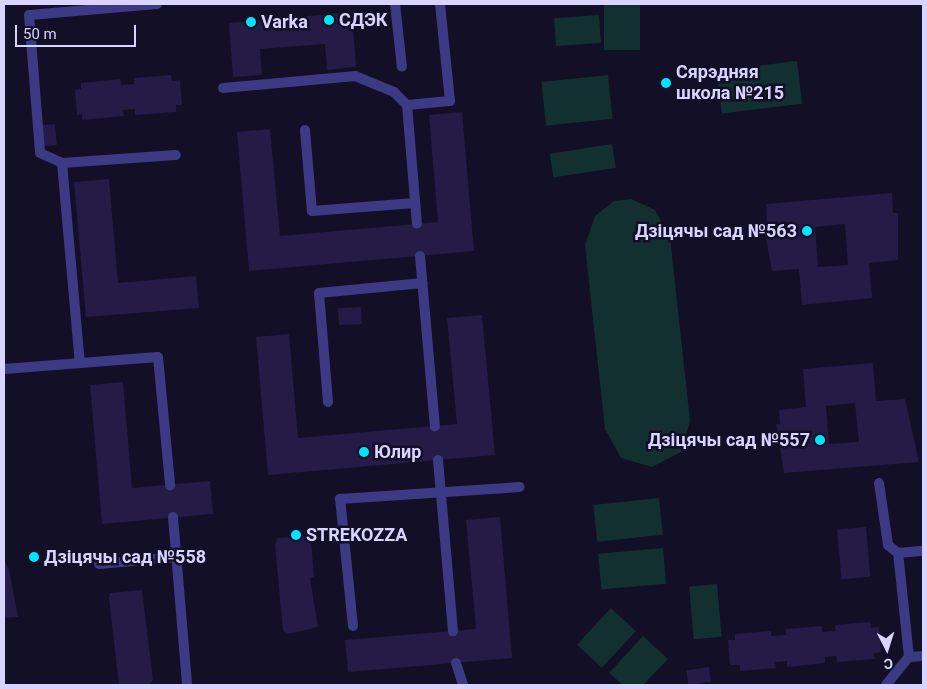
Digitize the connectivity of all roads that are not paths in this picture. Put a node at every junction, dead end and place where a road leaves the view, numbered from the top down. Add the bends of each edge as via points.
1 (157, 4) edge
2 (396, 4) edge
3 (440, 4) edge
4 (402, 67) dead end
5 (222, 88) dead end
6 (407, 105) junction
7 (305, 130) dead end
8 (176, 155) dead end
9 (62, 163) junction
10 (415, 203) junction
11 (417, 224) dead end
12 (420, 256) dead end
13 (423, 283) junction
14 (80, 363) junction
15 (4, 369) edge
16 (328, 402) dead end
17 (435, 426) dead end
18 (438, 460) dead end
19 (879, 483) dead end
20 (170, 484) dead end
21 (520, 487) dead end
22 (440, 490) junction
23 (173, 517) dead end
24 (923, 551) edge
25 (898, 553) junction
26 (177, 557) junction
27 (99, 564) dead end
28 (353, 626) dead end
29 (453, 631) dead end
30 (923, 656) edge
31 (909, 657) junction
32 (456, 663) dead end
33 (187, 685) edge
34 (463, 685) edge
35 (886, 685) edge

1 - 9 lane via 29,15 40,153
2 - 4 lane
3 - 6 lane via 450,102
5 - 6 lane via 354,76 394,92
6 - 10 lane
7 - 10 lane via 312,212
8 - 9 lane
9 - 14 lane
10 - 11 lane
12 - 13 lane
13 - 16 lane via 318,293
13 - 17 lane
14 - 15 lane
14 - 20 lane via 158,357
18 - 22 lane
19 - 25 lane via 888,545
21 - 22 lane
22 - 28 lane via 340,499
22 - 29 lane
23 - 26 lane
24 - 25 lane
25 - 31 lane
26 - 27 lane
26 - 33 lane
30 - 31 lane
31 - 35 lane
32 - 34 lane

